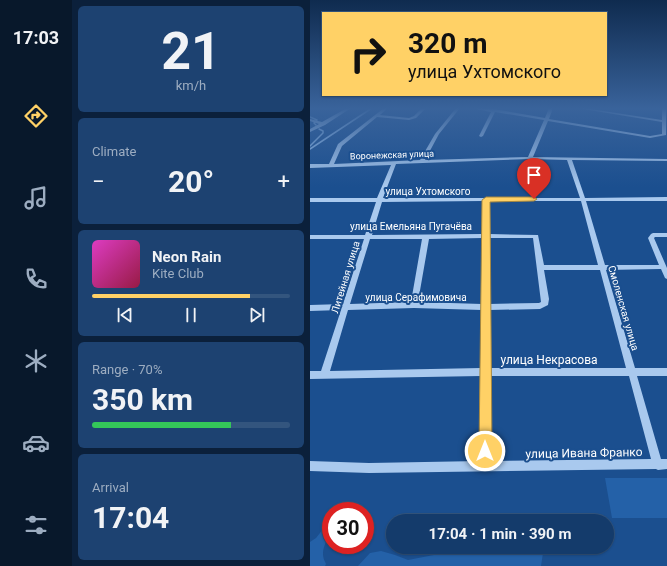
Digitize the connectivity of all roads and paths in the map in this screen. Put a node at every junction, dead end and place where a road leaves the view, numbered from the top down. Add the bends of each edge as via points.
1 (353, 134) edge
2 (438, 134) edge
3 (540, 134) edge
4 (640, 134) edge
5 (664, 134) edge
6 (530, 158) junction
7 (569, 158) junction
8 (667, 160) edge
9 (422, 162) junction
10 (394, 163) junction
11 (331, 165) junction
12 (310, 166) edge
13 (582, 199) junction
14 (667, 199) edge
15 (310, 200) edge
16 (380, 200) junction
17 (486, 200) junction
18 (667, 235) edge
19 (368, 236) junction
20 (426, 236) junction
21 (486, 236) junction
22 (310, 237) edge
23 (663, 267) junction
24 (541, 268) junction
25 (602, 268) junction
26 (667, 276) edge
27 (414, 305) junction
28 (487, 307) junction
29 (310, 308) edge
30 (346, 308) junction
31 (485, 372) junction
32 (632, 372) junction
33 (667, 372) edge
34 (310, 375) edge
35 (324, 375) junction
36 (662, 464) edge
37 (310, 466) edge
38 (485, 467) junction

1 - 11 street via 340,145
2 - 9 street
3 - 6 street
4 - 5 street via 656,137
6 - 7 street, Воронежская улица
6 - 9 street, Воронежская улица
7 - 8 street, Воронежская улица
7 - 13 street, Смоленская улица
9 - 10 street, Воронежская улица
10 - 11 street, Воронежская улица
10 - 16 street, Литейная улица
11 - 12 street, Воронежская улица
13 - 14 street, улица Ухтомского
13 - 17 street, улица Ухтомского
13 - 25 street, Смоленская улица
15 - 16 street, улица Ухтомского
16 - 17 street, улица Ухтомского
16 - 19 street, Литейная улица
17 - 21 street
18 - 23 street via 653,235 651,238
19 - 20 street, улица Емельяна Пугачёва
19 - 22 street, улица Емельяна Пугачёва
19 - 30 street, Литейная улица
20 - 21 street, улица Емельяна Пугачёва
20 - 27 street
21 - 24 street, улица Емельяна Пугачёва via 536,236
21 - 28 street
23 - 25 street
23 - 26 street
24 - 25 street
24 - 28 street, улица Серафимовича via 546,299 540,306
25 - 32 street, Смоленская улица
27 - 28 street, улица Серафимовича
27 - 30 street, улица Серафимовича
28 - 31 street
29 - 30 street, улица Серафимовича
30 - 35 street, Литейная улица
31 - 32 street, улица Некрасова
31 - 35 street, улица Некрасова
31 - 38 street
32 - 33 street, улица Некрасова
32 - 36 street, Смоленская улица
34 - 35 street, улица Некрасова
36 - 38 street, улица Ивана Франко
37 - 38 street, улица Ивана Франко

